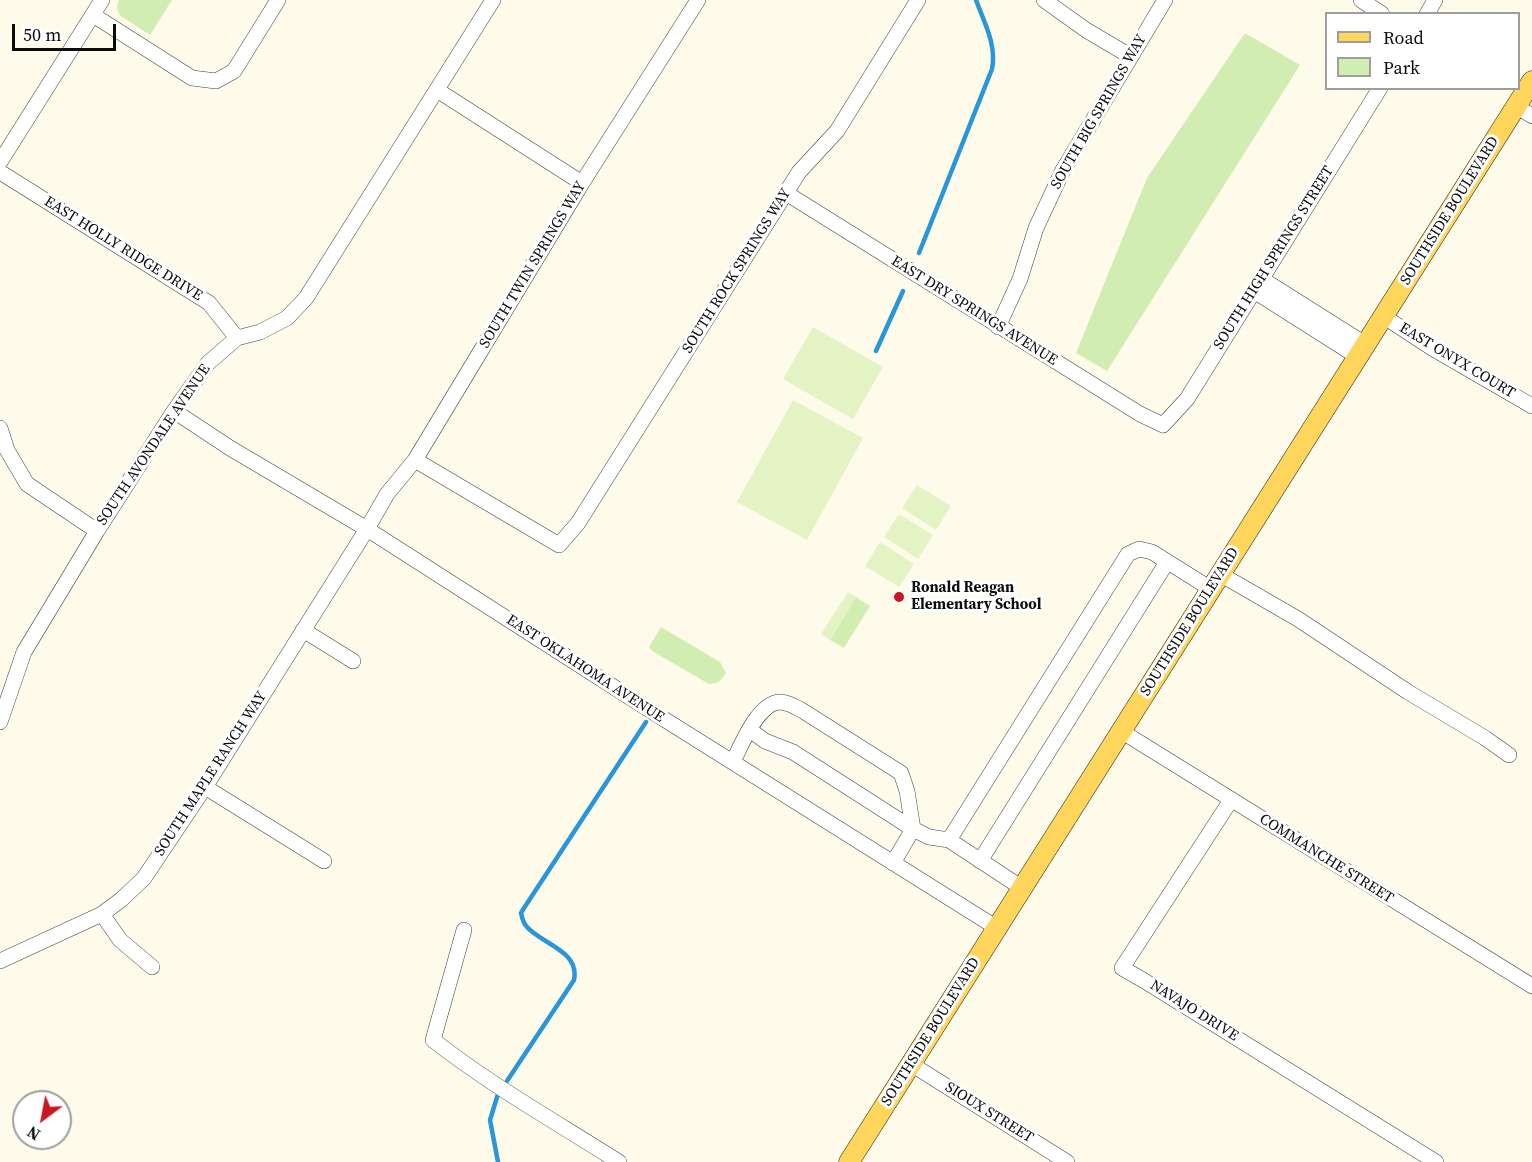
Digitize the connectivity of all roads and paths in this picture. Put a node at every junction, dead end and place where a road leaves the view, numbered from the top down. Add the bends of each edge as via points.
1 (102, 0) edge
2 (278, 0) edge
3 (493, 0) edge
4 (698, 0) edge
5 (918, 0) edge
6 (1044, 0) edge
7 (1164, 0) edge
8 (1361, 0) edge
9 (1379, 12) edge
10 (93, 15) junction
11 (1131, 56) junction
12 (1532, 81) edge
13 (437, 90) junction
14 (1379, 90) edge
15 (1524, 111) edge
16 (0, 162) edge
17 (0, 172) edge
18 (582, 183) junction
19 (786, 193) junction
20 (1258, 285) junction
21 (1383, 316) junction
22 (998, 327) junction
23 (237, 338) junction
24 (1361, 350) junction
25 (1532, 406) edge
26 (174, 411) junction
27 (1163, 425) joint
28 (0, 428) edge
29 (415, 460) junction
30 (367, 529) junction
31 (97, 531) junction
32 (1167, 562) junction
33 (1216, 581) junction
34 (303, 630) junction
35 (353, 661) dead end
36 (0, 722) edge
37 (750, 730) junction
38 (1121, 731) junction
39 (1509, 755) dead end
40 (733, 762) junction
41 (205, 787) junction
42 (1231, 800) junction
43 (913, 829) junction
44 (949, 840) junction
45 (324, 861) dead end
46 (980, 861) junction
47 (893, 863) junction
48 (1022, 888) junction
49 (102, 914) junction
50 (997, 928) junction
51 (464, 930) dead end
52 (0, 961) edge
53 (152, 967) dead end
54 (1532, 986) edge
55 (911, 1064) junction
56 (619, 1162) edge
57 (849, 1162) edge
58 (1067, 1162) edge
59 (1436, 1162) edge

1 - 10 street
2 - 10 street via 234,71 216,81 192,78
3 - 13 street, SOUTH AVONDALE AVENUE
4 - 18 street, SOUTH TWIN SPRINGS WAY
5 - 19 street, SOUTH ROCK SPRINGS WAY via 837,131 799,172
6 - 11 street
7 - 11 street, SOUTH BIG SPRINGS WAY
8 - 9 street
10 - 16 street
11 - 22 street, SOUTH BIG SPRINGS WAY via 1063,170
12 - 15 main road, SOUTHSIDE BOULEVARD
13 - 18 street
13 - 23 street, SOUTH AVONDALE AVENUE via 306,298 287,318
14 - 20 street, SOUTH HIGH SPRINGS STREET
15 - 21 main road, SOUTHSIDE BOULEVARD
17 - 23 street, EAST HOLLY RIDGE DRIVE via 209,303
18 - 29 street, SOUTH TWIN SPRINGS WAY
19 - 22 street, EAST DRY SPRINGS AVENUE
19 - 29 street, SOUTH ROCK SPRINGS WAY via 578,523 559,545
20 - 24 street
20 - 27 street, SOUTH HIGH SPRINGS STREET via 1187,399
21 - 24 main road, SOUTHSIDE BOULEVARD
21 - 25 street, EAST ONYX COURT
22 - 27 street, EAST DRY SPRINGS AVENUE
23 - 26 street, SOUTH AVONDALE AVENUE via 208,363
24 - 33 main road, SOUTHSIDE BOULEVARD
26 - 30 street, EAST OKLAHOMA AVENUE
26 - 31 street, SOUTH AVONDALE AVENUE
28 - 31 street via 7,450 27,484
29 - 30 street, SOUTH TWIN SPRINGS WAY via 387,494
30 - 34 street, SOUTH MAPLE RANCH WAY
30 - 40 street, EAST OKLAHOMA AVENUE
31 - 36 street, SOUTH AVONDALE AVENUE via 24,652
32 - 33 street
32 - 44 street via 1139,549 1128,554
32 - 46 street
33 - 38 main road, SOUTHSIDE BOULEVARD
33 - 39 street via 1298,619
34 - 35 street
34 - 41 street, SOUTH MAPLE RANCH WAY
37 - 40 street
37 - 43 street via 793,752
37 - 43 street via 766,707 774,703 789,704 803,711 901,773
38 - 42 street, COMMANCHE STREET
38 - 48 main road, SOUTHSIDE BOULEVARD
40 - 47 street, EAST OKLAHOMA AVENUE
41 - 45 street
41 - 49 street, SOUTH MAPLE RANCH WAY via 144,878
42 - 54 street, COMMANCHE STREET
42 - 59 street, NAVAJO DRIVE via 1122,968
43 - 44 street
43 - 47 street
44 - 46 street
46 - 48 street
47 - 50 street, EAST OKLAHOMA AVENUE
48 - 50 main road, SOUTHSIDE BOULEVARD
49 - 52 street, SOUTH MAPLE RANCH WAY
49 - 53 street via 120,940
50 - 55 main road, SOUTHSIDE BOULEVARD
51 - 56 street via 434,1040 466,1066
55 - 57 main road, SOUTHSIDE BOULEVARD
55 - 58 street, SIOUX STREET

